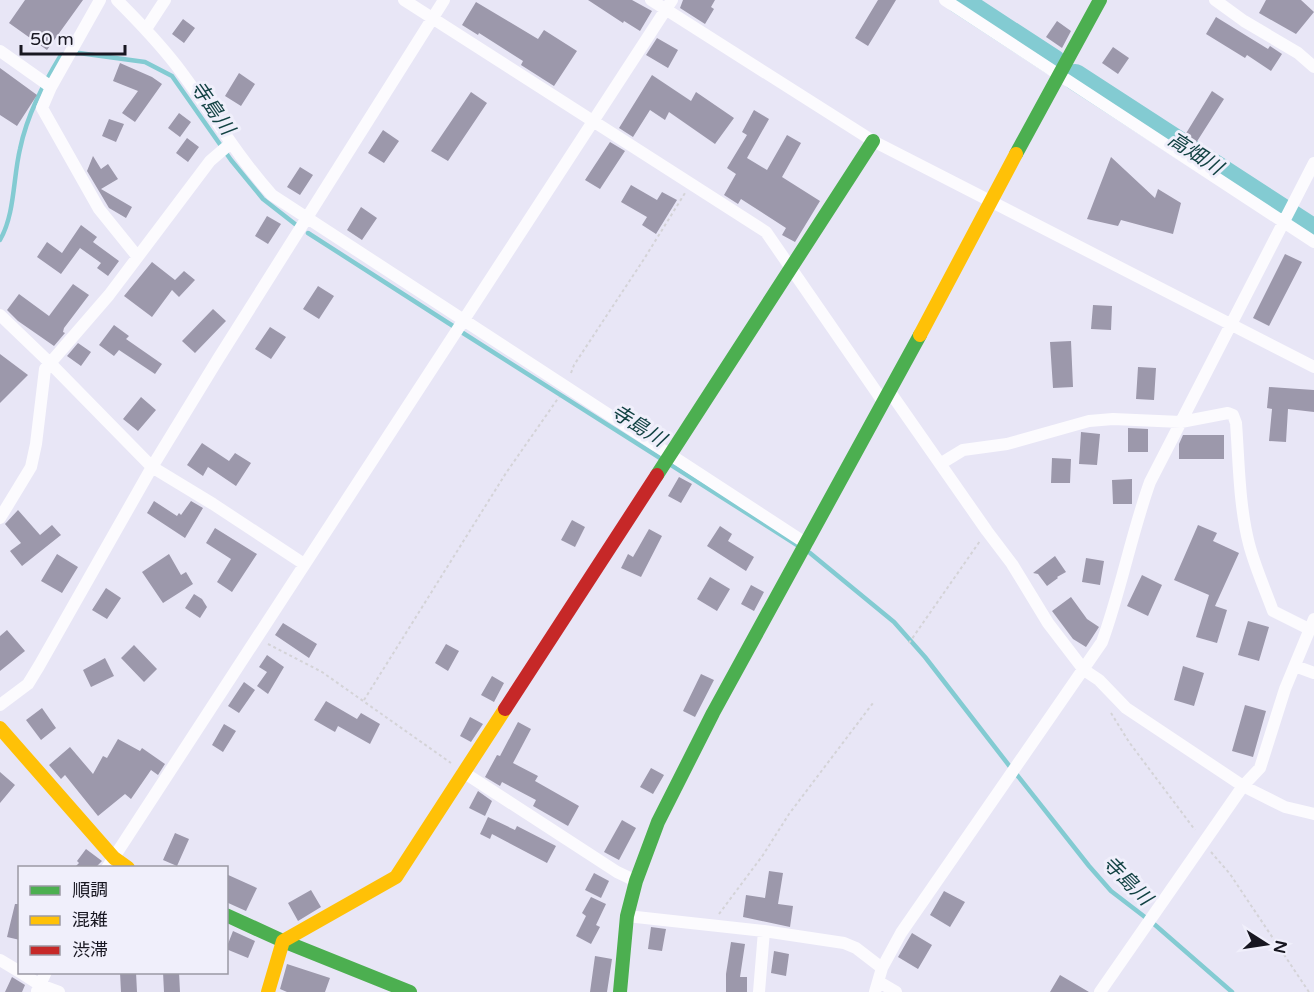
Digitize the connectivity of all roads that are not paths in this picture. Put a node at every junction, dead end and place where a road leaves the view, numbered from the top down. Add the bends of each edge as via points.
1 (100, 0) edge
2 (117, 0) edge
3 (165, 0) edge
4 (404, 0) edge
5 (444, 0) edge
6 (651, 0) edge
7 (945, 0) edge
8 (1100, 0) edge
9 (1215, 0) edge
10 (669, 5) edge
11 (433, 19) junction
12 (146, 29) junction
13 (0, 51) edge
14 (1314, 68) edge
15 (1060, 74) junction
16 (47, 84) junction
17 (592, 121) junction
18 (873, 141) junction
19 (226, 147) junction
20 (1314, 163) edge
21 (990, 201) junction
22 (1286, 217) junction
23 (308, 219) junction
24 (1314, 242) edge
25 (137, 256) junction
26 (790, 267) junction
27 (0, 315) edge
28 (464, 320) junction
29 (1232, 325) junction
30 (50, 363) junction
31 (1314, 367) edge
32 (887, 398) junction
33 (1181, 422) junction
34 (667, 459) junction
35 (940, 464) junction
36 (152, 467) junction
37 (0, 518) edge
38 (807, 544) junction
39 (304, 564) junction
40 (1312, 624) edge
41 (1295, 666) junction
42 (1084, 670) junction
43 (1314, 673) edge
44 (0, 705) edge
45 (0, 728) edge
46 (463, 772) junction
47 (1243, 786) junction
48 (1314, 814) edge
49 (111, 863) edge
50 (636, 881) junction
51 (228, 916) edge
52 (627, 916) junction
53 (764, 931) junction
54 (283, 941) junction
55 (0, 960) edge
56 (882, 968) junction
57 (18, 971) edge
58 (22, 974) edge
59 (45, 974) edge
60 (877, 987) edge
61 (38, 988) edge
62 (59, 992) edge
63 (268, 992) edge
64 (410, 992) edge
65 (620, 992) edge
66 (759, 992) edge
67 (896, 992) edge
68 (1101, 992) edge

1 - 16 street via 70,54
2 - 12 street
3 - 12 street
4 - 11 street
5 - 11 street
6 - 10 street
7 - 15 street
8 - 15 street
9 - 14 street via 1299,53
10 - 17 street
10 - 18 street
11 - 17 street
11 - 23 street
12 - 19 street via 176,65
13 - 16 street
15 - 21 street
15 - 22 street
16 - 25 street via 42,108 99,209
17 - 26 street via 766,232
17 - 28 street
18 - 21 street
18 - 26 street
19 - 23 street via 272,195
19 - 25 street via 210,160
20 - 22 street
21 - 29 street
21 - 32 street
22 - 24 street
22 - 29 street
23 - 28 street
23 - 36 street
25 - 30 street via 110,295
26 - 32 street
26 - 34 street
27 - 30 street
28 - 34 street via 562,392
28 - 39 street
29 - 31 street
29 - 33 street
30 - 36 street
30 - 37 street via 45,369 31,467
32 - 35 street
32 - 38 street
33 - 35 street via 1089,421 1007,444 963,450
33 - 40 street via 1233,415 1243,513 1261,580 1273,610
33 - 42 street via 1150,482 1111,619
34 - 38 street
34 - 46 street
35 - 42 street
36 - 39 street
36 - 44 street via 28,684
38 - 50 street via 713,713 658,822
39 - 49 street
40 - 41 street
41 - 43 street
41 - 47 street via 1260,768
42 - 47 street via 1126,708
42 - 56 street via 901,933
45 - 49 street
46 - 50 street
46 - 54 street via 396,877
47 - 48 street via 1285,807
47 - 68 street
50 - 52 street
51 - 54 street
52 - 53 street
52 - 65 street
53 - 56 street via 844,943
53 - 66 street
54 - 63 street
54 - 64 street
55 - 57 street
56 - 60 street
58 - 61 street
59 - 61 street
60 - 67 street
61 - 62 street

